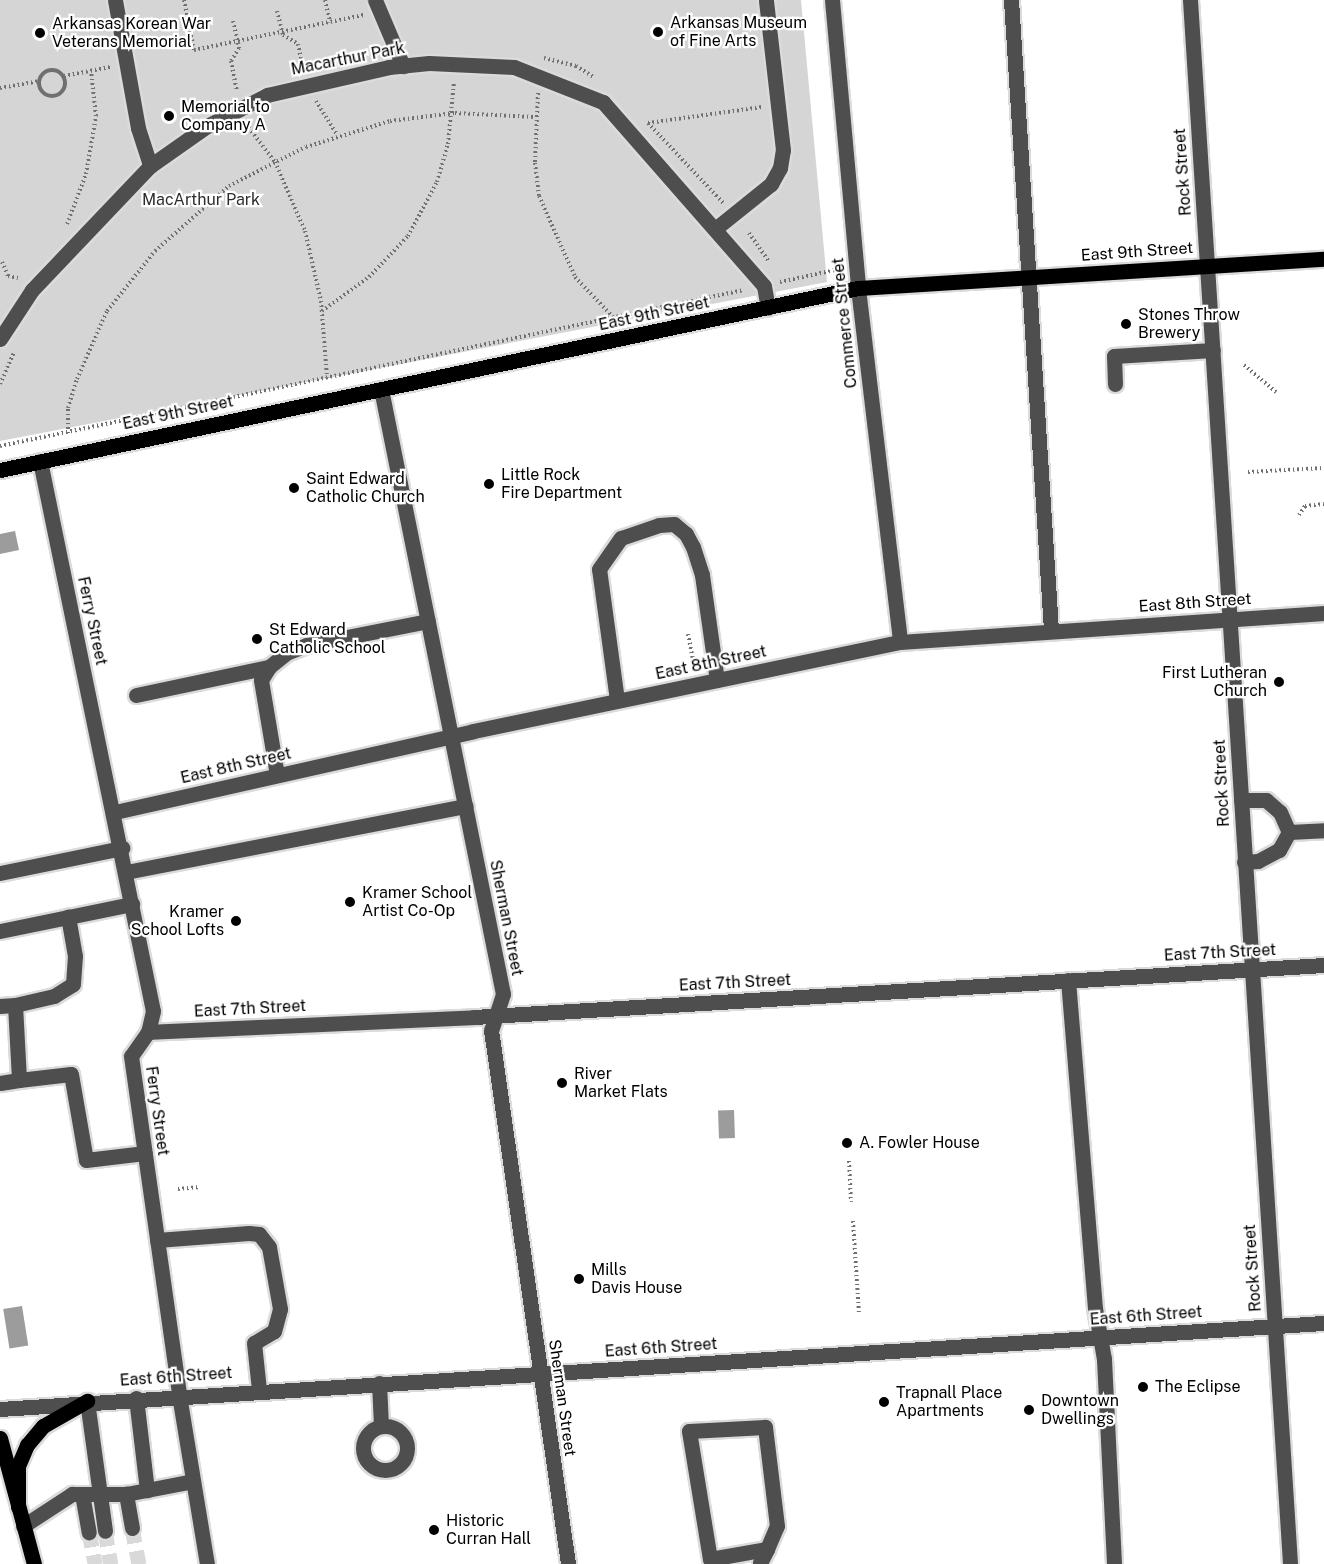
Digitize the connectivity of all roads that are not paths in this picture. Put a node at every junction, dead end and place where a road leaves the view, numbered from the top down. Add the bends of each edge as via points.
1 (115, 0) edge
2 (766, 0) edge
3 (832, 0) edge
4 (1011, 0) edge
5 (1190, 0) edge
6 (373, 7) edge
7 (403, 66) junction
8 (150, 166) junction
9 (715, 229) junction
10 (1324, 259) edge
11 (1207, 266) junction
12 (1030, 277) junction
13 (858, 288) junction
14 (768, 308) junction
15 (0, 310) edge
16 (4, 333) edge
17 (1213, 350) junction
18 (1115, 384) dead end
19 (381, 389) junction
20 (40, 461) junction
21 (0, 470) edge
22 (1324, 613) edge
23 (1230, 620) junction
24 (428, 621) junction
25 (1051, 631) junction
26 (900, 642) junction
27 (268, 667) junction
28 (717, 680) junction
29 (136, 695) dead end
30 (617, 700) junction
31 (452, 736) junction
32 (277, 775) junction
33 (1241, 800) junction
34 (466, 807) junction
35 (115, 812) junction
36 (1324, 830) edge
37 (1289, 832) junction
38 (122, 848) junction
39 (1244, 862) junction
40 (126, 872) junction
41 (0, 873) edge
42 (132, 904) junction
43 (68, 917) junction
44 (0, 931) edge
45 (1324, 965) edge
46 (1251, 970) junction
47 (1068, 981) junction
48 (8, 1006) edge
49 (495, 1014) junction
50 (147, 1032) junction
51 (19, 1080) junction
52 (0, 1083) edge
53 (145, 1153) junction
54 (157, 1240) junction
55 (1324, 1323) edge
56 (1275, 1326) junction
57 (1099, 1337) junction
58 (540, 1374) junction
59 (379, 1383) junction
60 (259, 1390) junction
61 (178, 1395) junction
62 (136, 1398) junction
63 (87, 1401) junction
64 (0, 1409) edge
65 (381, 1426) dead end
66 (0, 1438) edge
67 (193, 1481) junction
68 (147, 1490) junction
69 (90, 1494) junction
70 (126, 1494) junction
71 (18, 1507) junction
72 (23, 1526) junction
73 (132, 1528) tunnel mouth
74 (97, 1532) tunnel mouth
75 (767, 1549) junction
76 (34, 1564) edge
77 (207, 1564) edge
78 (568, 1564) edge
79 (760, 1564) edge
80 (1114, 1564) edge
81 (1290, 1564) edge

1 - 8 street
2 - 9 street via 783,150 780,168 771,184
3 - 13 street, Commerce Street
4 - 12 street
5 - 11 street, Rock Street
6 - 7 street
7 - 8 street, Macarthur Park via 267,95 241,106
7 - 9 street, Macarthur Park via 473,63 514,67 603,102
8 - 16 street, Macarthur Park via 32,290
9 - 14 street, Macarthur Park via 764,286
10 - 11 main road, East 9th Street
11 - 12 main road, East 9th Street
11 - 17 street, Rock Street
12 - 13 main road, East 9th Street
12 - 25 street
13 - 14 main road, East 9th Street
13 - 26 street, Commerce Street
14 - 19 main road, East 9th Street
15 - 16 street
17 - 18 street via 1114,356
17 - 23 street, Rock Street
19 - 20 main road, East 9th Street
19 - 24 street, Sherman Street
20 - 21 main road, East 9th Street
20 - 35 street, Ferry Street
22 - 23 street, East 8th Street
23 - 25 street, East 8th Street
23 - 33 street, Rock Street
24 - 27 street via 307,645 286,653
24 - 31 street, Sherman Street
25 - 26 street, East 8th Street
26 - 28 street, East 8th Street
27 - 29 street
27 - 32 street via 261,680
28 - 30 street, East 8th Street
28 - 30 street via 702,574 693,547 686,534 674,525 659,525 621,538 598,569
30 - 31 street, East 8th Street
31 - 32 street, East 8th Street
31 - 34 street, Sherman Street
32 - 35 street, East 8th Street
33 - 37 street via 1266,800 1280,812
33 - 39 street, Rock Street
34 - 40 street
34 - 49 street, Sherman Street via 503,994
35 - 38 street, Ferry Street
36 - 37 street
37 - 39 street via 1280,850 1258,861
38 - 40 street, Ferry Street
38 - 41 street
39 - 46 street, Rock Street
40 - 42 street, Ferry Street
42 - 43 street
42 - 50 street, Ferry Street via 153,1011
43 - 44 street
43 - 48 street via 75,956 73,984 54,996
45 - 46 street, East 7th Street
46 - 47 street, East 7th Street
46 - 56 street, Rock Street
47 - 49 street, East 7th Street
47 - 57 street
48 - 51 street
49 - 50 street, East 7th Street
49 - 58 street, Sherman Street via 491,1030
50 - 53 street, Ferry Street via 131,1056
51 - 52 street
51 - 53 street via 71,1074 86,1160
53 - 54 street, Ferry Street
54 - 60 street via 260,1234 269,1247 280,1309 274,1331 254,1343
54 - 61 street, Ferry Street
55 - 56 street, East 6th Street
56 - 57 street, East 6th Street
56 - 81 street, Rock Street
57 - 58 street, East 6th Street
57 - 80 street via 1104,1359
58 - 59 street, East 6th Street
58 - 78 street, Sherman Street
59 - 60 street, East 6th Street
59 - 65 street
60 - 61 street, East 6th Street
61 - 62 street, East 6th Street
61 - 67 street, Ferry Street
62 - 63 street, East 6th Street
62 - 68 street
63 - 64 street, East 6th Street
63 - 69 street
63 - 71 main road via 43,1426 27,1445 18,1466
66 - 71 main road
67 - 68 street
67 - 77 street, Ferry Street
68 - 70 street
69 - 70 street
69 - 72 street via 72,1494
69 - 74 street
70 - 73 street
71 - 72 main road
72 - 76 main road
75 - 75 street via 777,1526 765,1427 689,1431 710,1559
75 - 79 street

